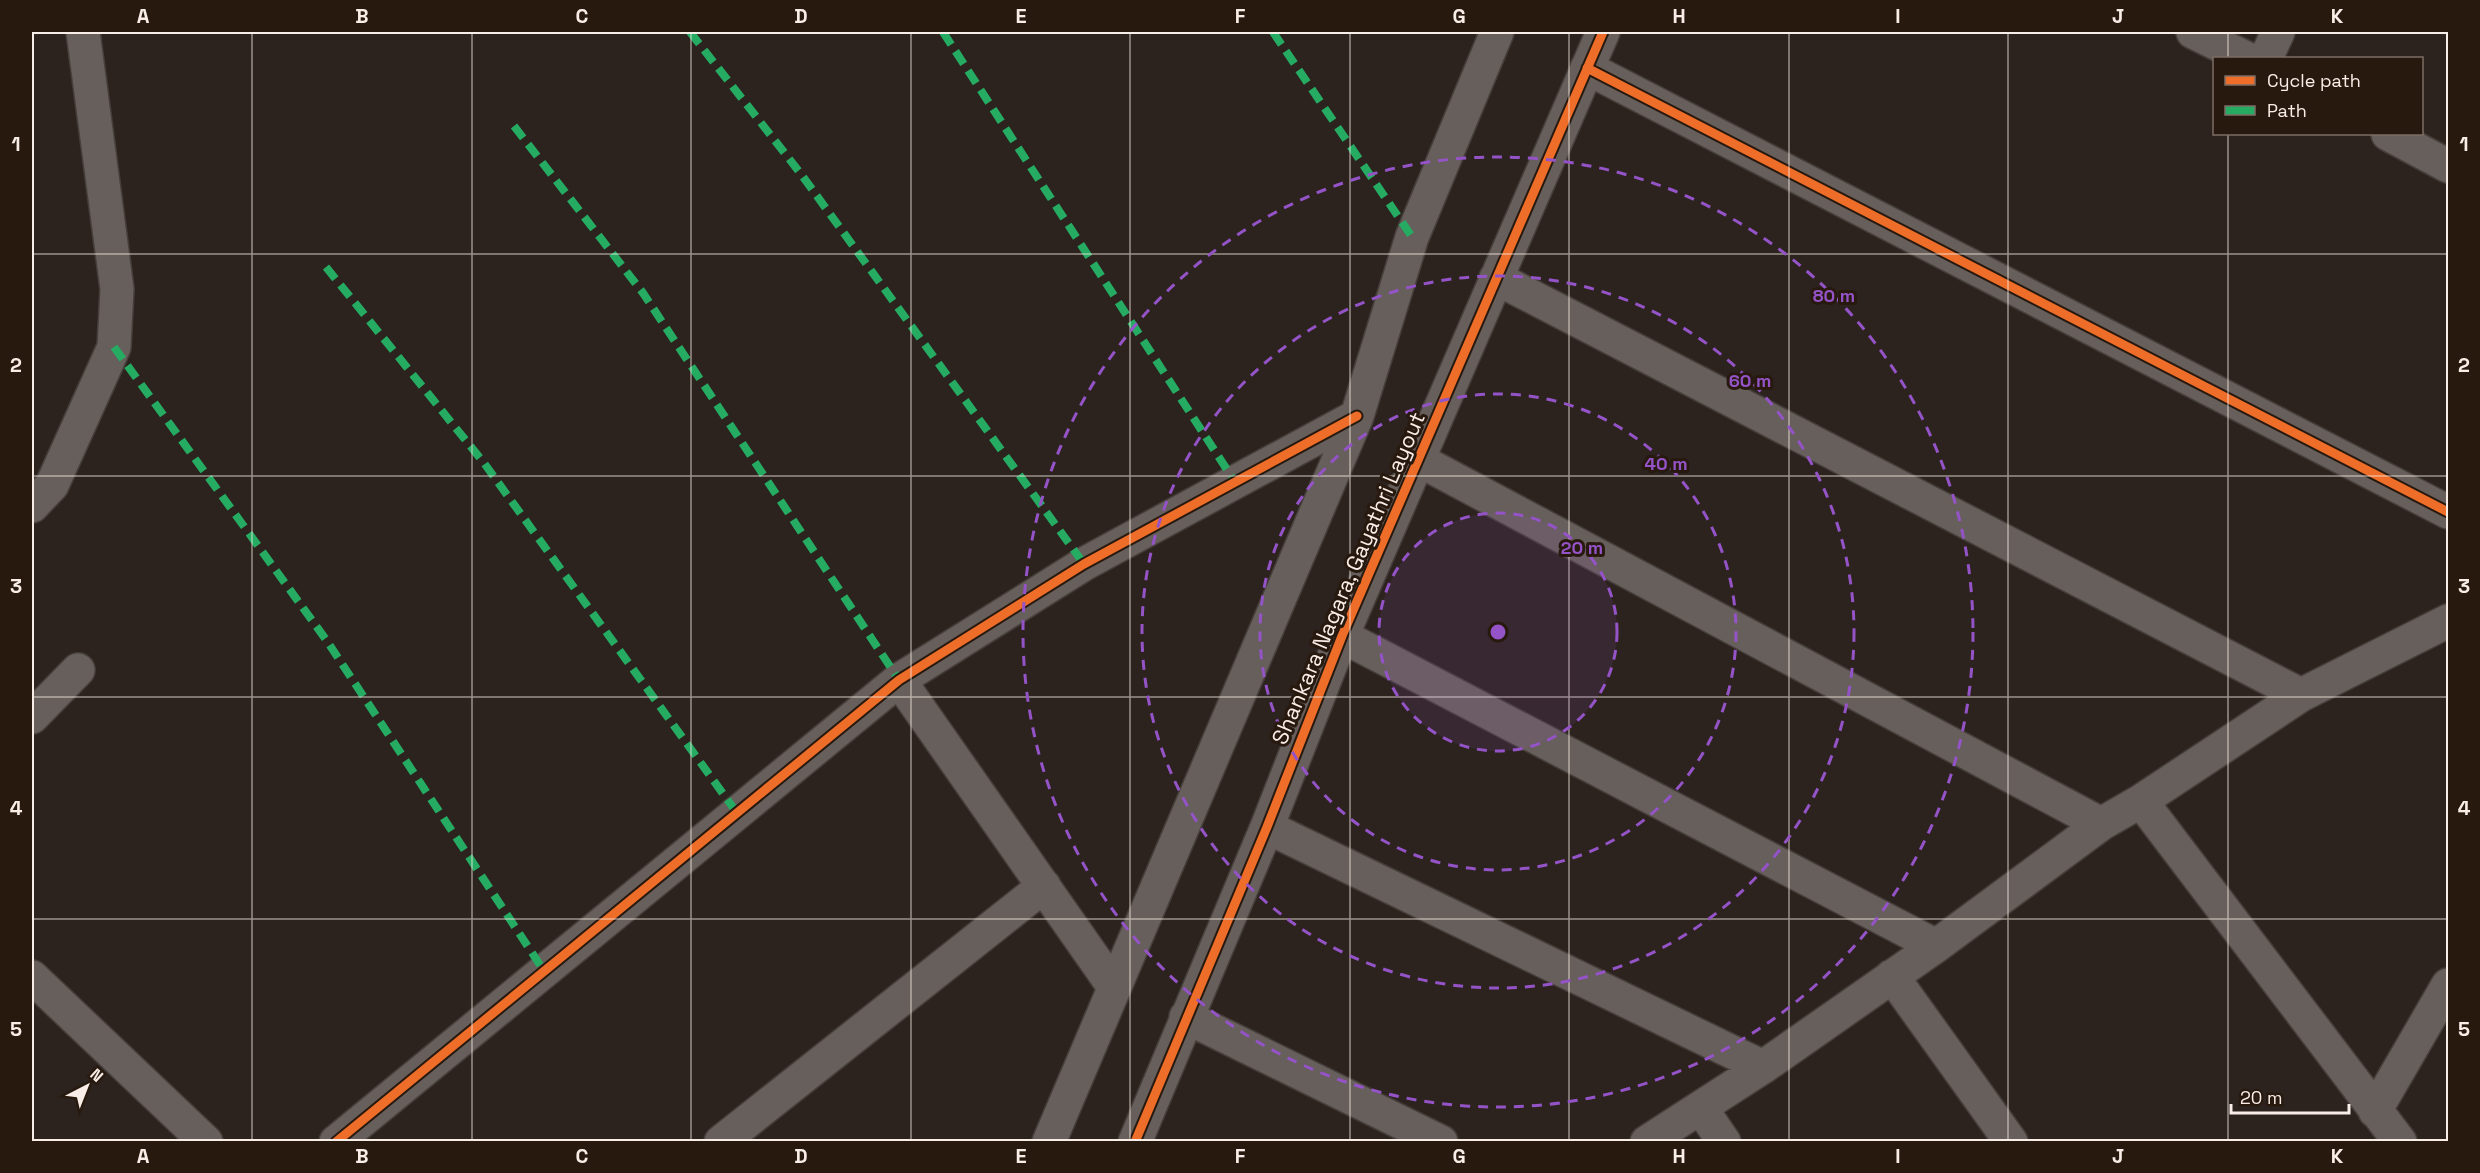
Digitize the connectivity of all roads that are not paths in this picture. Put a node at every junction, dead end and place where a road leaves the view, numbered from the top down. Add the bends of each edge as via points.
1 (83, 32) edge
2 (1497, 32) edge
3 (1603, 32) edge
4 (2193, 32) edge
5 (2278, 32) edge
6 (2244, 57) edge
7 (2266, 57) edge
8 (1587, 68) junction
9 (2390, 135) edge
10 (2448, 166) edge
11 (1496, 278) junction
12 (1357, 416) junction
13 (1417, 459) junction
14 (32, 506) edge
15 (2448, 512) edge
16 (2448, 621) edge
17 (1342, 636) junction
18 (78, 670) dead end
19 (899, 680) junction
20 (2301, 695) junction
21 (32, 717) edge
22 (2141, 801) junction
23 (2101, 824) junction
24 (1267, 827) junction
25 (1044, 886) junction
26 (1936, 946) junction
27 (1892, 976) junction
28 (32, 977) edge
29 (2448, 985) edge
30 (1114, 987) junction
31 (1186, 1017) junction
32 (1763, 1067) junction
33 (1701, 1108) junction
34 (2375, 1111) junction
35 (1048, 1140) edge
36 (206, 1142) edge
37 (336, 1142) edge
38 (721, 1142) edge
39 (1135, 1142) edge
40 (1441, 1142) edge
41 (1647, 1142) edge
42 (1724, 1142) edge
43 (2011, 1142) edge
44 (2400, 1142) edge

1 - 14 street via 117,289 114,347 52,485
2 - 12 street via 1412,237
3 - 8 street, Shankara Nagara, Gayathri Layout
4 - 6 street
5 - 7 street
8 - 11 street, Shankara Nagara, Gayathri Layout
8 - 15 street
9 - 10 street
11 - 13 street, Shankara Nagara, Gayathri Layout
11 - 20 street
12 - 19 street via 1084,564
12 - 30 street
13 - 17 street, Shankara Nagara, Gayathri Layout
13 - 23 street
16 - 20 street
17 - 24 street, Shankara Nagara, Gayathri Layout
17 - 26 street
18 - 21 street
19 - 25 street
19 - 37 street
20 - 22 street
22 - 23 street
22 - 34 street
23 - 26 street
24 - 31 street, Shankara Nagara, Gayathri Layout
24 - 32 street
25 - 30 street
25 - 38 street
26 - 27 street
27 - 32 street
27 - 43 street
28 - 36 street
29 - 34 street
30 - 35 street
31 - 39 street, Shankara Nagara, Gayathri Layout
31 - 40 street
32 - 33 street
33 - 41 street
33 - 42 street
34 - 44 street

